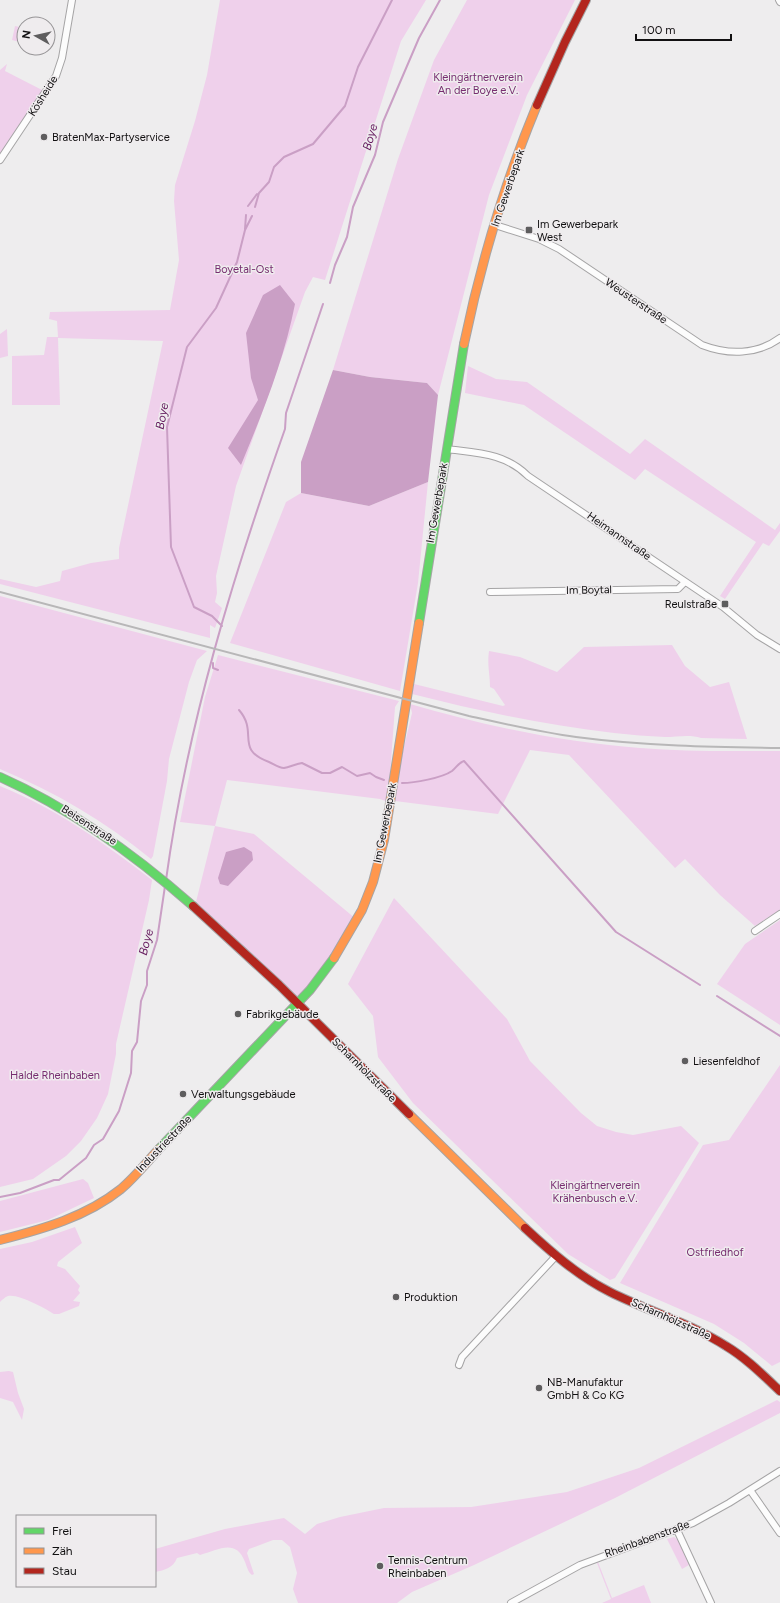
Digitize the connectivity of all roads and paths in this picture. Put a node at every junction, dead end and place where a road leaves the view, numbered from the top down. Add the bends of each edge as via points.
1 (72, 0) edge
2 (586, 0) edge
3 (0, 160) edge
4 (495, 225) junction
5 (780, 338) edge
6 (447, 449) junction
7 (685, 582) junction
8 (490, 592) dead end
9 (780, 649) edge
10 (0, 778) edge
11 (170, 885) joint
12 (780, 914) edge
13 (755, 931) dead end
14 (297, 1003) junction
15 (0, 1240) edge
16 (556, 1256) junction
17 (459, 1365) dead end
18 (780, 1391) edge
19 (780, 1471) edge
20 (750, 1490) junction
21 (677, 1530) junction
22 (780, 1533) edge
23 (511, 1603) edge
24 (711, 1603) edge

1 - 3 street, Kösheide via 62,58 56,76
2 - 4 street, Im Gewerbepark via 533,116
4 - 5 street, Weusterstraße via 539,239 559,249 713,350 739,353 766,346
4 - 6 street, Im Gewerbepark via 473,298
6 - 7 street, Heimannstraße via 500,457 512,462 528,476
6 - 14 street, Im Gewerbepark via 379,861 362,910 349,935 329,966
7 - 8 street, Im Boytal via 678,589
7 - 9 street, Heimannstraße
10 - 11 street, Beisenstraße via 81,818 131,853
11 - 14 street, Scharnhölzstraße
12 - 13 street
14 - 15 street, Industriestraße via 122,1188 97,1206 65,1222
14 - 16 street, Scharnhölzstraße
16 - 17 street via 462,1357
16 - 18 street, Scharnhölzstraße via 610,1292 721,1342 742,1356
19 - 20 street, Rheinbabenstraße
20 - 21 street, Rheinbabenstraße
20 - 22 street
21 - 23 street, Rheinbabenstraße via 580,1565
21 - 24 street

